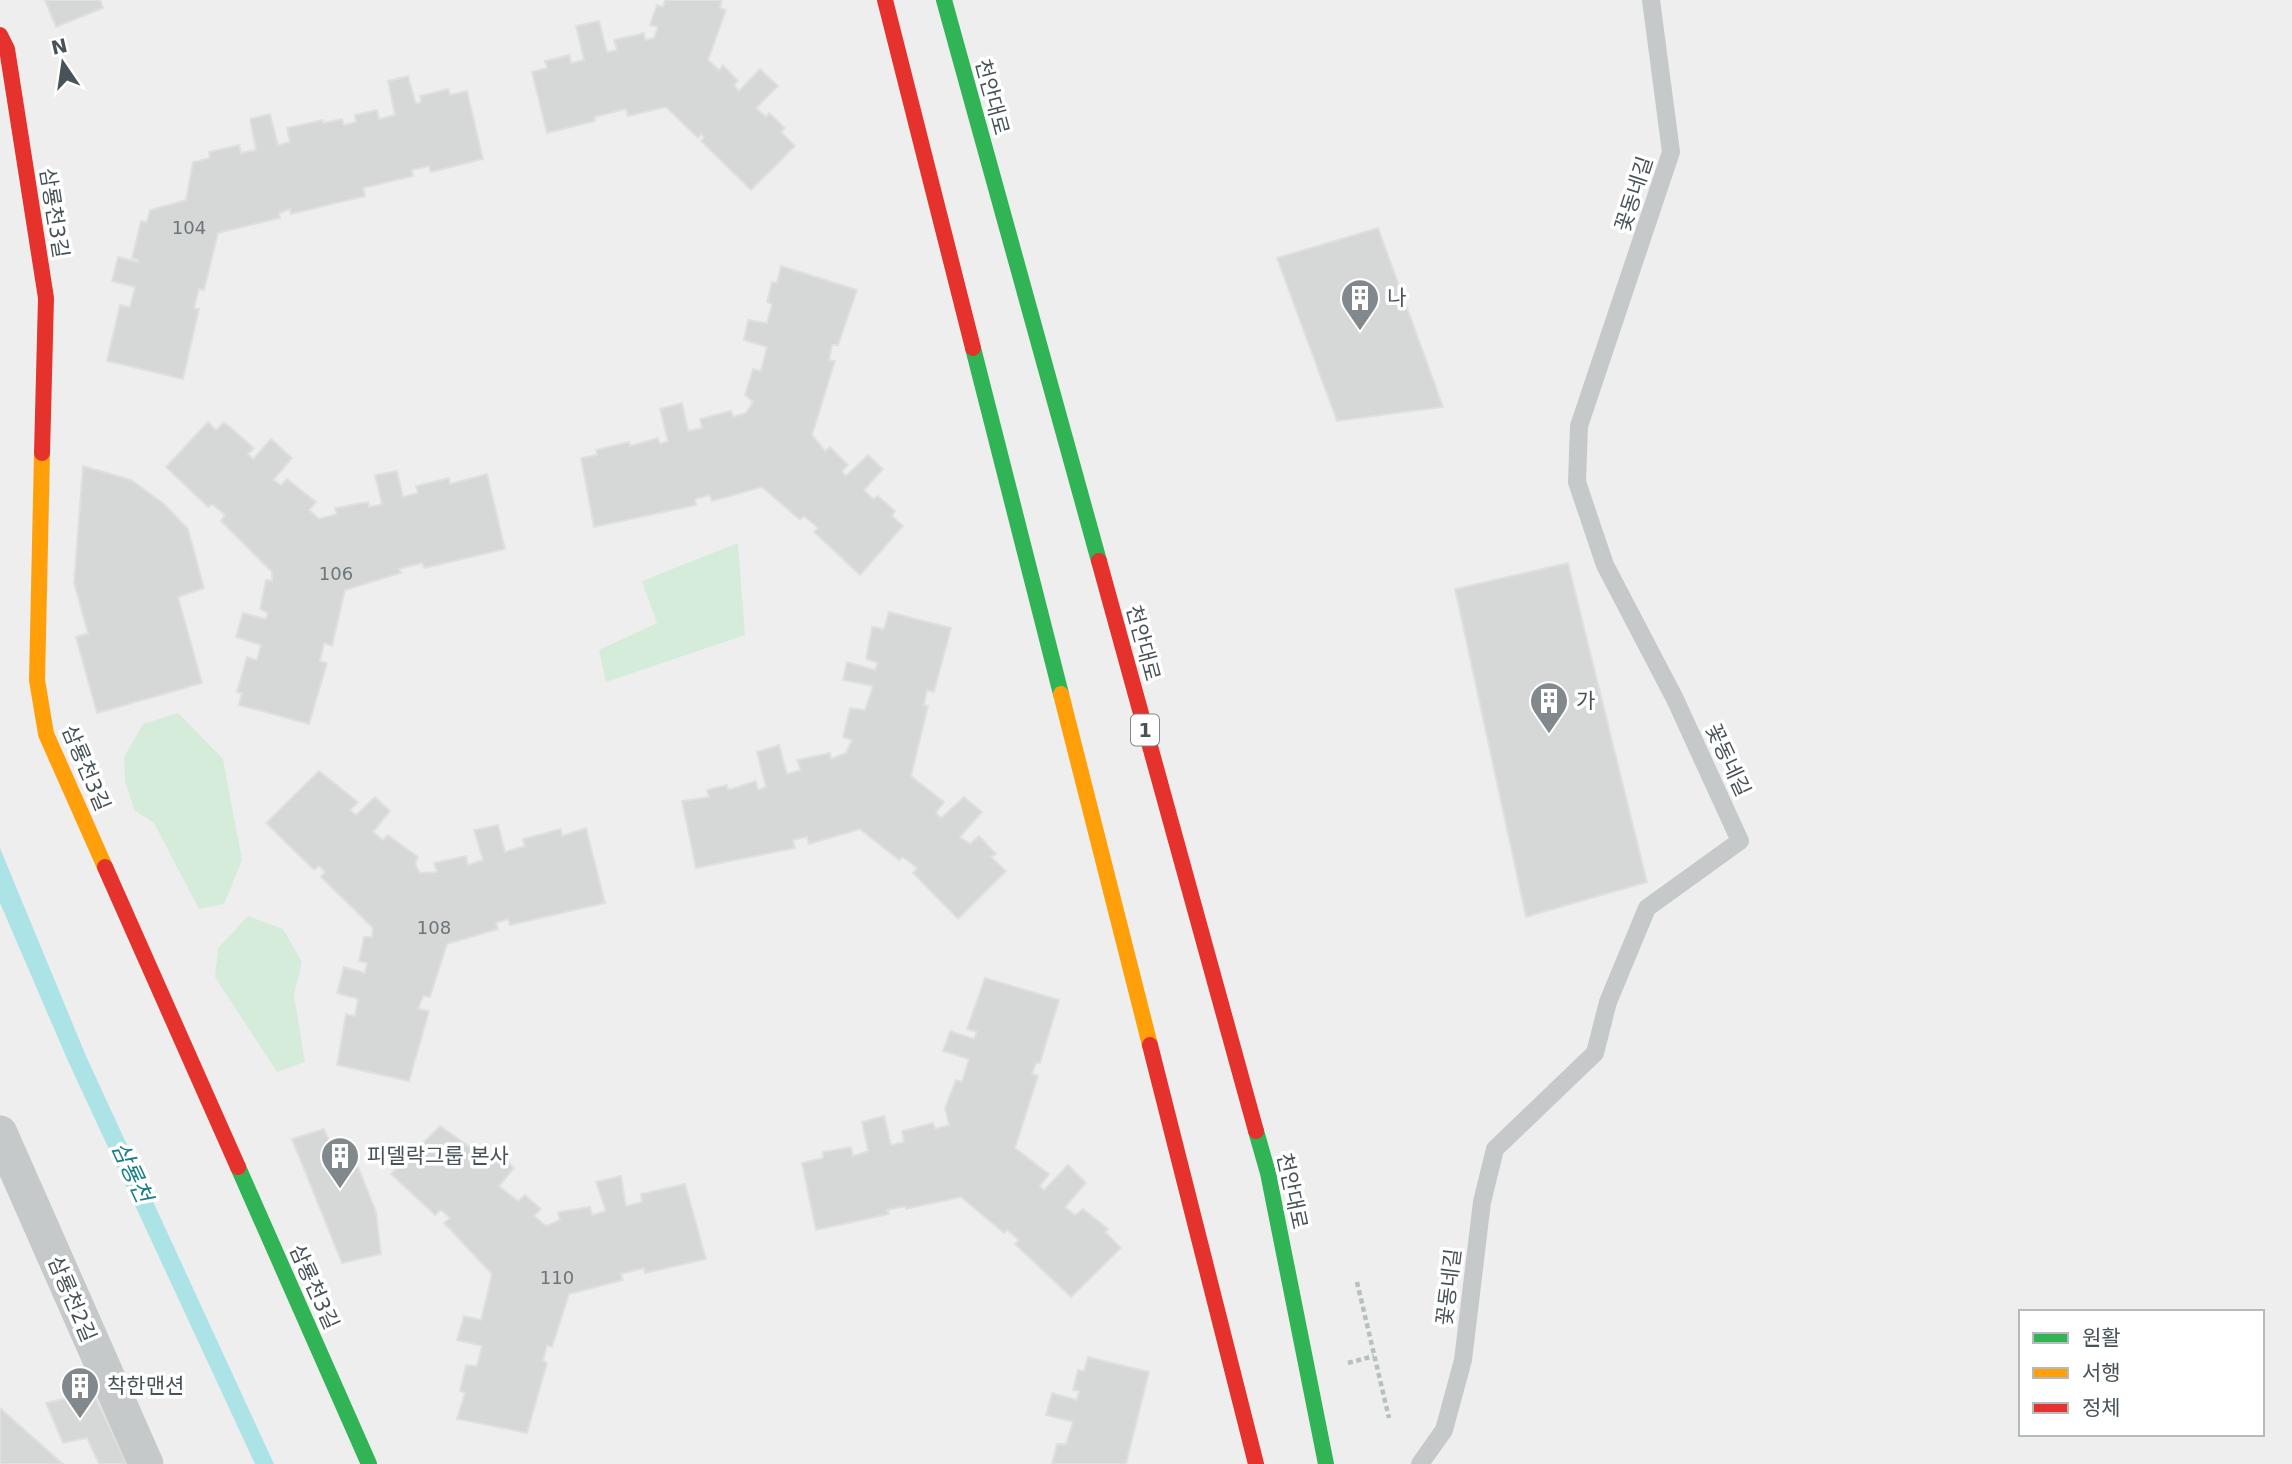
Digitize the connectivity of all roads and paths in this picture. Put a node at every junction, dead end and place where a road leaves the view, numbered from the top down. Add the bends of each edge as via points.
1 (885, 0) edge
2 (944, 0) edge
3 (1651, 0) edge
4 (0, 35) edge
5 (0, 1133) edge
6 (1357, 1282) dead end
7 (1389, 1418) dead end
8 (146, 1464) edge
9 (369, 1464) edge
10 (1256, 1464) edge
11 (1326, 1464) edge
12 (1420, 1464) edge

1 - 10 main road
2 - 11 main road, 천안대로 / 1 via 1268,1173
3 - 12 lane, 꽃동네길 via 1671,152 1579,426 1577,482 1605,565 1675,699 1740,841 1647,908 1608,1002 1595,1053 1495,1149 1482,1202 1463,1360 1444,1430
4 - 9 main road, 삼룡천3길 via 7,49 46,298 37,680 46,734
5 - 8 street, 삼룡천2길
6 - 7 path

